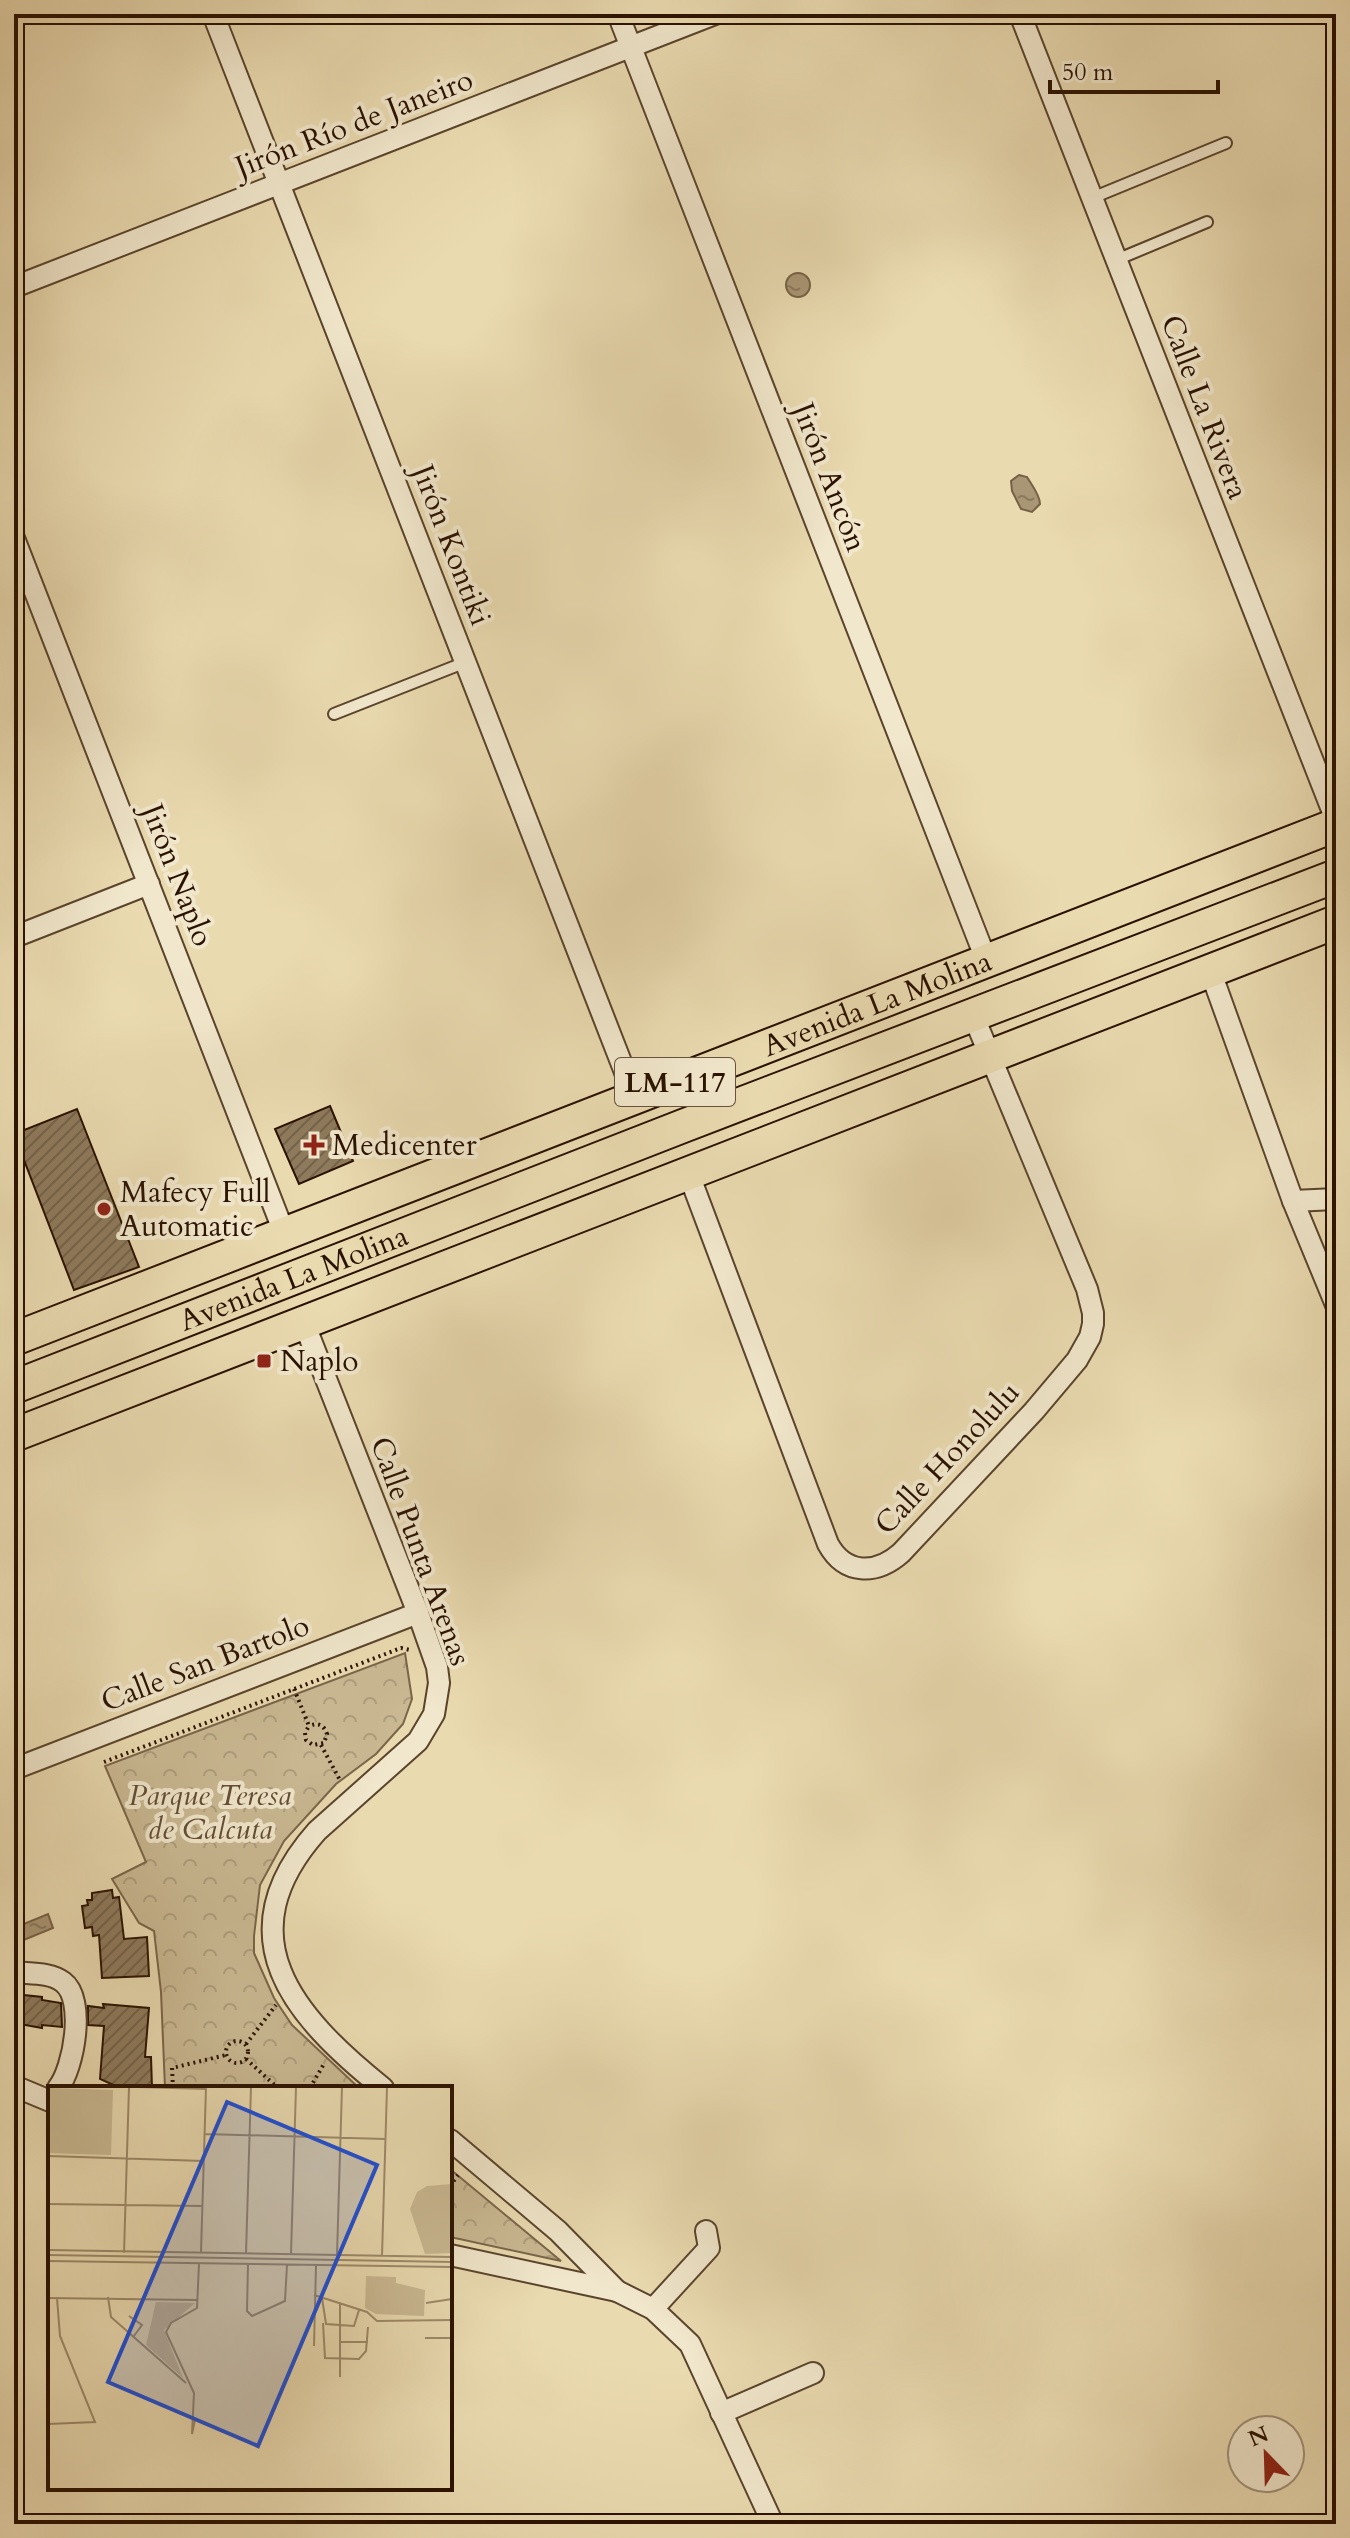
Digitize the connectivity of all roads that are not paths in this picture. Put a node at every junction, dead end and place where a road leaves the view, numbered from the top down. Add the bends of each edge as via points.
1 (213, 14) edge
2 (618, 14) edge
3 (715, 14) edge
4 (1020, 14) edge
5 (631, 47) junction
6 (1226, 143) dead end
7 (279, 184) junction
8 (1092, 198) junction
9 (1207, 222) dead end
10 (1116, 260) junction
11 (14, 287) edge
12 (14, 538) edge
13 (466, 662) junction
14 (334, 714) dead end
15 (1336, 822) edge
16 (1336, 876) edge
17 (149, 884) junction
18 (1336, 922) edge
19 (14, 937) edge
20 (987, 962) junction
21 (1210, 970) junction
22 (973, 1015) junction
23 (990, 1055) junction
24 (635, 1098) junction
25 (688, 1172) junction
26 (1336, 1199) edge
27 (1293, 1201) junction
28 (285, 1235) junction
29 (1336, 1305) edge
30 (304, 1323) junction
31 (14, 1339) edge
32 (14, 1387) edge
33 (14, 1435) edge
34 (418, 1613) junction
35 (14, 1769) edge
36 (14, 1972) edge
37 (14, 2086) edge
38 (59, 2086) edge
39 (381, 2086) edge
40 (48, 2096) edge
41 (452, 2142) edge
42 (706, 2231) dead end
43 (452, 2255) edge
44 (617, 2291) junction
45 (653, 2309) junction
46 (813, 2373) dead end
47 (721, 2413) junction
48 (773, 2524) edge

1 - 7 street, Jirón Kontiki
2 - 5 street, Jirón Ancón
3 - 5 street, Jirón Río de Janeiro
4 - 8 street, Calle La Rivera
5 - 7 street, Jirón Río de Janeiro
5 - 20 street, Jirón Ancón
6 - 8 lane
7 - 11 street, Jirón Río de Janeiro
7 - 13 street, Jirón Kontiki
8 - 10 street, Calle La Rivera
9 - 10 lane
10 - 15 street, Calle La Rivera
12 - 17 street, Jirón Naplo
13 - 14 lane
13 - 24 street, Jirón Kontiki
15 - 20 main road, Avenida La Molina / LM-117
16 - 22 main road, Avenida La Molina / LM-117
17 - 19 street
17 - 28 street, Jirón Naplo
18 - 21 main road, Avenida La Molina / LM-117
20 - 24 main road, Avenida La Molina / LM-117
21 - 23 main road, Avenida La Molina / LM-117
21 - 27 street
22 - 23 street, Calle Honolulu
22 - 32 main road, Avenida La Molina / LM-117
23 - 25 main road, Avenida La Molina / LM-117
23 - 25 street, Calle Honolulu via 1091,1300 1090,1337 1034,1411 882,1567 851,1567 828,1544
24 - 28 main road, Avenida La Molina / LM-117
25 - 30 main road, Avenida La Molina / LM-117
26 - 27 street
27 - 29 street
28 - 31 main road, Avenida La Molina / LM-117
30 - 33 main road, Avenida La Molina / LM-117
30 - 34 street, Calle Punta Arenas
34 - 35 street, Calle San Bartolo
34 - 39 street, Calle Punta Arenas via 437,1667 434,1714 418,1741 303,1846 277,1891 272,1923 275,1954 296,1998
36 - 38 street via 49,1976 71,1990 76,2005 70,2068
37 - 40 street
41 - 44 street via 558,2231
42 - 45 street via 709,2248
43 - 44 street
44 - 45 street
45 - 47 street via 690,2344
46 - 47 street
47 - 48 street

